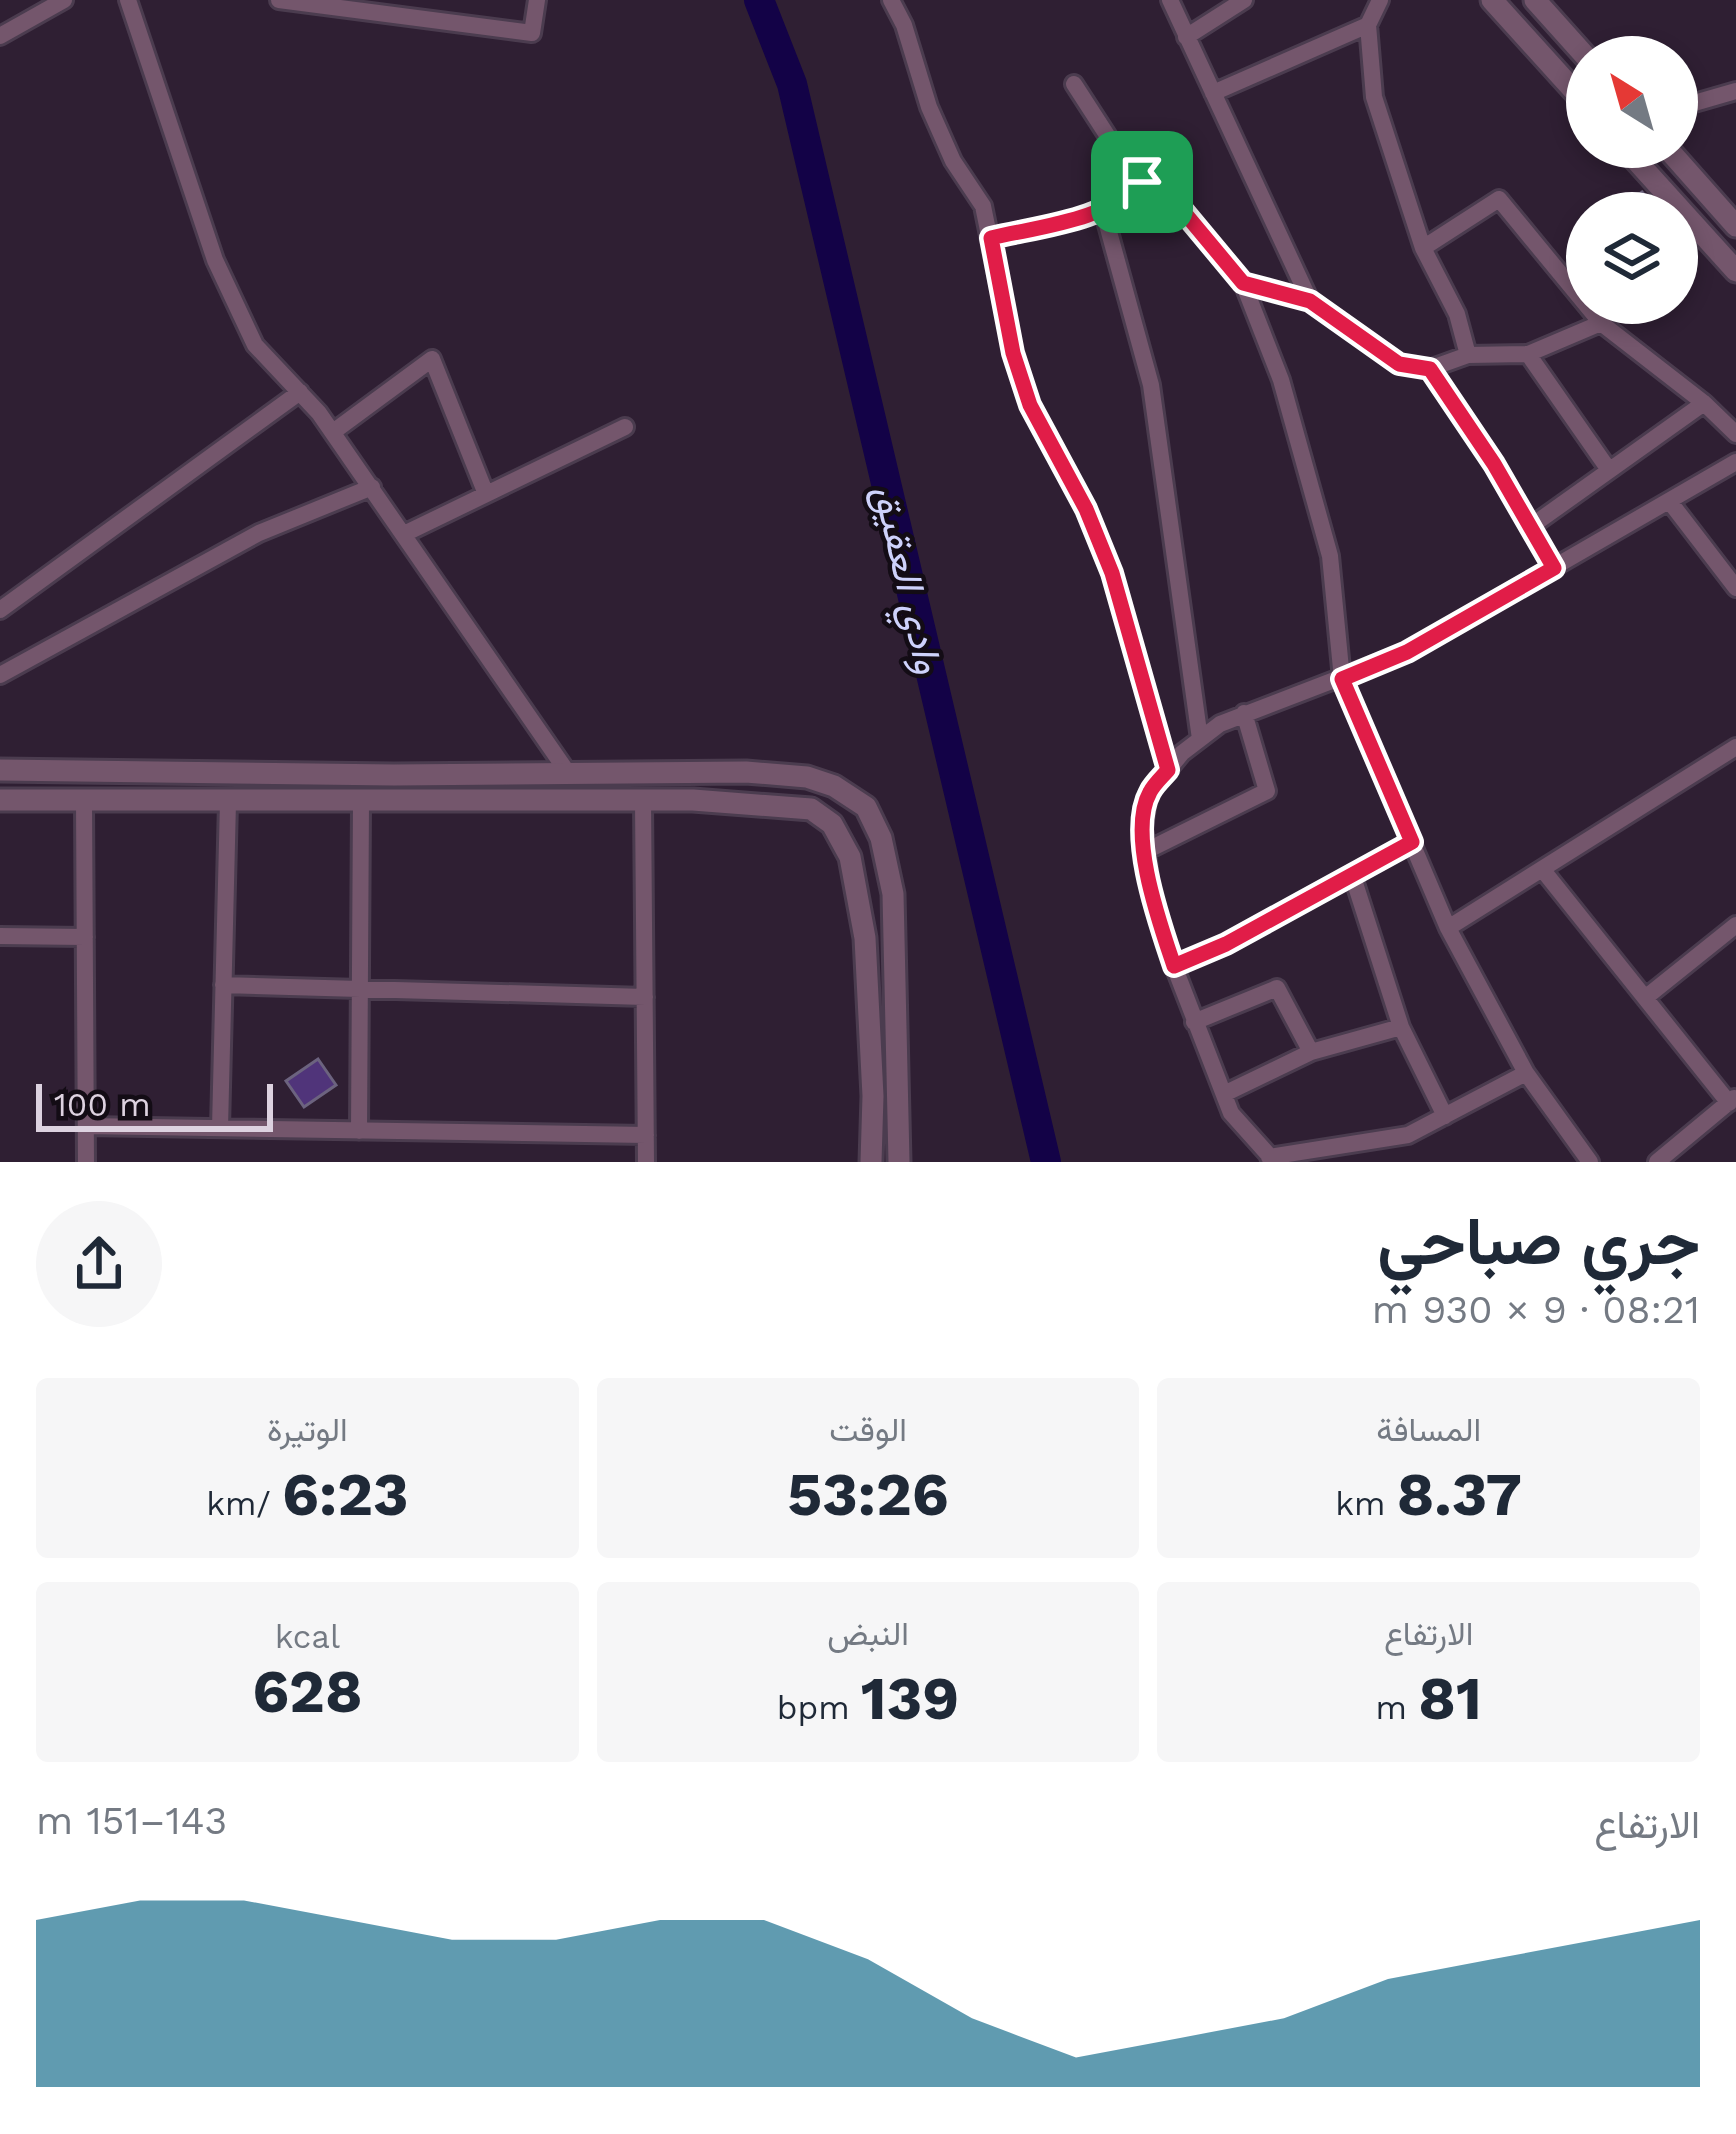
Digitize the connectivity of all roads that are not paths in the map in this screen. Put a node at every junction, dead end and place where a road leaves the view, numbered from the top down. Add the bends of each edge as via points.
1 (64, 0) edge
2 (128, 0) edge
3 (279, 0) edge
4 (429, 0) edge
5 (537, 0) edge
6 (892, 0) edge
7 (1170, 0) edge
8 (1244, 0) edge
9 (1380, 0) edge
10 (1492, 0) edge
11 (1535, 0) edge
12 (362, 6) edge
13 (27, 8) edge
14 (430, 20) junction
15 (1368, 25) junction
16 (0, 36) edge
17 (1567, 36) edge
18 (1186, 37) junction
19 (1566, 82) edge
20 (1074, 84) dead end
21 (1736, 91) edge
22 (1213, 93) junction
23 (1698, 102) edge
24 (1643, 168) edge
25 (1685, 168) edge
26 (1142, 182) junction
27 (1103, 210) junction
28 (1736, 226) edge
29 (991, 238) junction
30 (1423, 248) junction
31 (1736, 271) edge
32 (1566, 280) edge
33 (1243, 283) junction
34 (1310, 301) junction
35 (1596, 324) edge
36 (1604, 324) edge
37 (1528, 354) junction
38 (1468, 355) junction
39 (1430, 369) junction
40 (300, 392) junction
41 (1704, 403) junction
42 (625, 428) dead end
43 (333, 432) junction
44 (1736, 434) edge
45 (1736, 462) edge
46 (1609, 470) junction
47 (372, 488) junction
48 (486, 494) junction
49 (1670, 502) junction
50 (1530, 527) junction
51 (404, 533) junction
52 (1554, 568) junction
53 (1736, 589) edge
54 (0, 610) edge
55 (0, 676) edge
56 (1342, 679) junction
57 (1244, 713) junction
58 (1200, 739) junction
59 (1736, 747) edge
60 (0, 770) edge
61 (1168, 770) junction
62 (277, 773) junction
63 (568, 773) junction
64 (0, 800) edge
65 (84, 801) junction
66 (644, 801) junction
67 (228, 802) junction
68 (280, 802) junction
69 (361, 802) junction
70 (1412, 842) junction
71 (1146, 851) junction
72 (1542, 869) junction
73 (1353, 877) junction
74 (1736, 925) edge
75 (1448, 928) junction
76 (0, 936) edge
77 (85, 937) junction
78 (1174, 966) junction
79 (224, 985) junction
80 (359, 989) junction
81 (645, 997) junction
82 (1645, 998) junction
83 (1195, 1022) junction
84 (1401, 1027) junction
85 (1312, 1052) junction
86 (1526, 1073) junction
87 (1224, 1094) junction
88 (1732, 1100) edge
89 (1444, 1116) junction
90 (86, 1126) junction
91 (220, 1128) junction
92 (359, 1130) junction
93 (646, 1136) junction
94 (873, 1152) edge
95 (900, 1152) edge
96 (1272, 1160) edge
97 (86, 1162) edge
98 (646, 1162) edge
99 (1590, 1162) edge
100 (1657, 1162) edge

1 - 13 street
2 - 40 street via 215,260 255,345
3 - 12 street
4 - 14 street
5 - 14 street via 532,33
6 - 29 street via 929,107 983,206
7 - 18 street
8 - 18 street
9 - 15 street
10 - 19 street
11 - 17 street
12 - 14 street
13 - 16 street
15 - 22 street
15 - 30 street via 1374,97
18 - 22 street
20 - 26 street
21 - 23 street
22 - 34 street
24 - 31 street
25 - 28 street
26 - 27 street
26 - 33 street via 1183,211
27 - 29 street
27 - 58 street via 1151,385
29 - 61 street via 1024,388 1112,573
30 - 32 street via 1499,199
30 - 38 street
33 - 34 street
33 - 56 street via 1281,380 1330,556
34 - 39 street via 1399,364
35 - 37 street
36 - 41 street
37 - 38 street
37 - 46 street
38 - 39 street
39 - 50 street
40 - 43 street
40 - 54 street
41 - 44 street
41 - 46 street
42 - 48 street
43 - 47 street
43 - 48 street via 432,359
45 - 49 street
46 - 50 street
47 - 51 street
47 - 55 street via 259,533
48 - 51 street
49 - 52 street
49 - 53 street
50 - 52 street
51 - 63 street
52 - 56 street via 1407,652
56 - 57 street
56 - 70 street
57 - 58 street
57 - 71 street via 1267,791
58 - 61 street
59 - 72 street
60 - 62 street
61 - 71 street via 1148,794
62 - 63 street
62 - 68 street
63 - 95 street via 807,777 866,807 893,894
64 - 65 street
65 - 67 street
65 - 77 street
66 - 69 street
66 - 81 street
66 - 94 street via 811,809 832,824 850,857 865,938
67 - 68 street
67 - 79 street
68 - 69 street
69 - 80 street
70 - 73 street
70 - 75 street
71 - 78 street
72 - 75 street
72 - 82 street
73 - 78 street
73 - 84 street
74 - 82 street
75 - 86 street
76 - 77 street
77 - 90 street
78 - 83 street
79 - 80 street
79 - 91 street
80 - 81 street
80 - 92 street
81 - 93 street
82 - 88 street
83 - 85 street via 1277,988
83 - 87 street
84 - 85 street
84 - 89 street
85 - 87 street
86 - 89 street
86 - 99 street
87 - 96 street
88 - 100 street
89 - 96 street via 1408,1135
90 - 91 street
90 - 97 street
91 - 92 street
92 - 93 street
93 - 98 street
94 - 95 street

